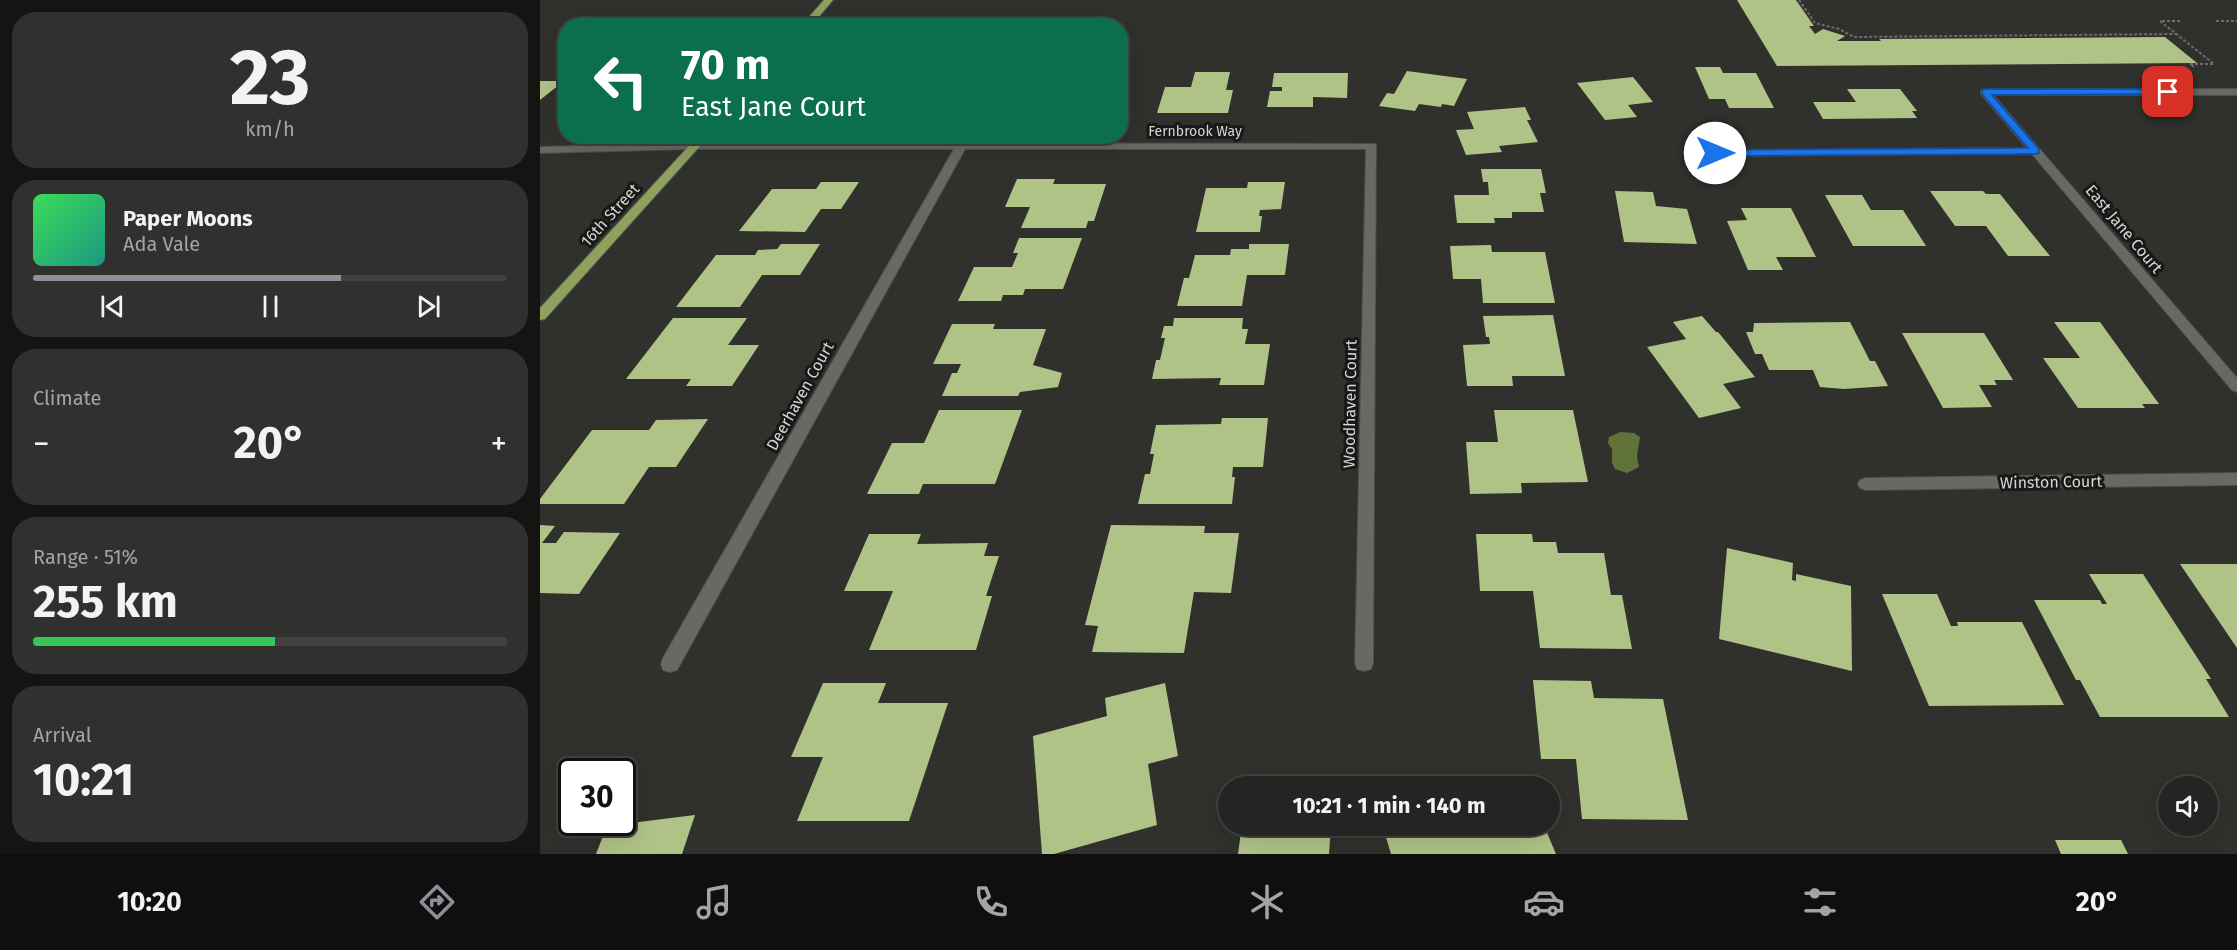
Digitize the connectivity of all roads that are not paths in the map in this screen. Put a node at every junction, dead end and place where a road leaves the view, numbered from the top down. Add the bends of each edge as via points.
1 (829, 0) edge
2 (812, 18) edge
3 (2237, 92) edge
4 (694, 146) junction
5 (961, 146) junction
6 (1372, 146) joint
7 (540, 150) edge
8 (2036, 151) junction
9 (1715, 153) dead end
10 (540, 316) edge
11 (2237, 387) edge
12 (2237, 479) edge
13 (1866, 484) dead end
14 (1364, 663) dead end
15 (670, 664) dead end

1 - 2 main road
3 - 8 street, East Jane Court via 1985,92
4 - 5 street, Fernbrook Way
4 - 7 street, Fernbrook Way
4 - 10 main road, 16th Street
5 - 6 street, Fernbrook Way
5 - 15 street, Deerhaven Court
6 - 14 street, Woodhaven Court
8 - 9 street
8 - 11 street, East Jane Court
12 - 13 street, Winston Court

